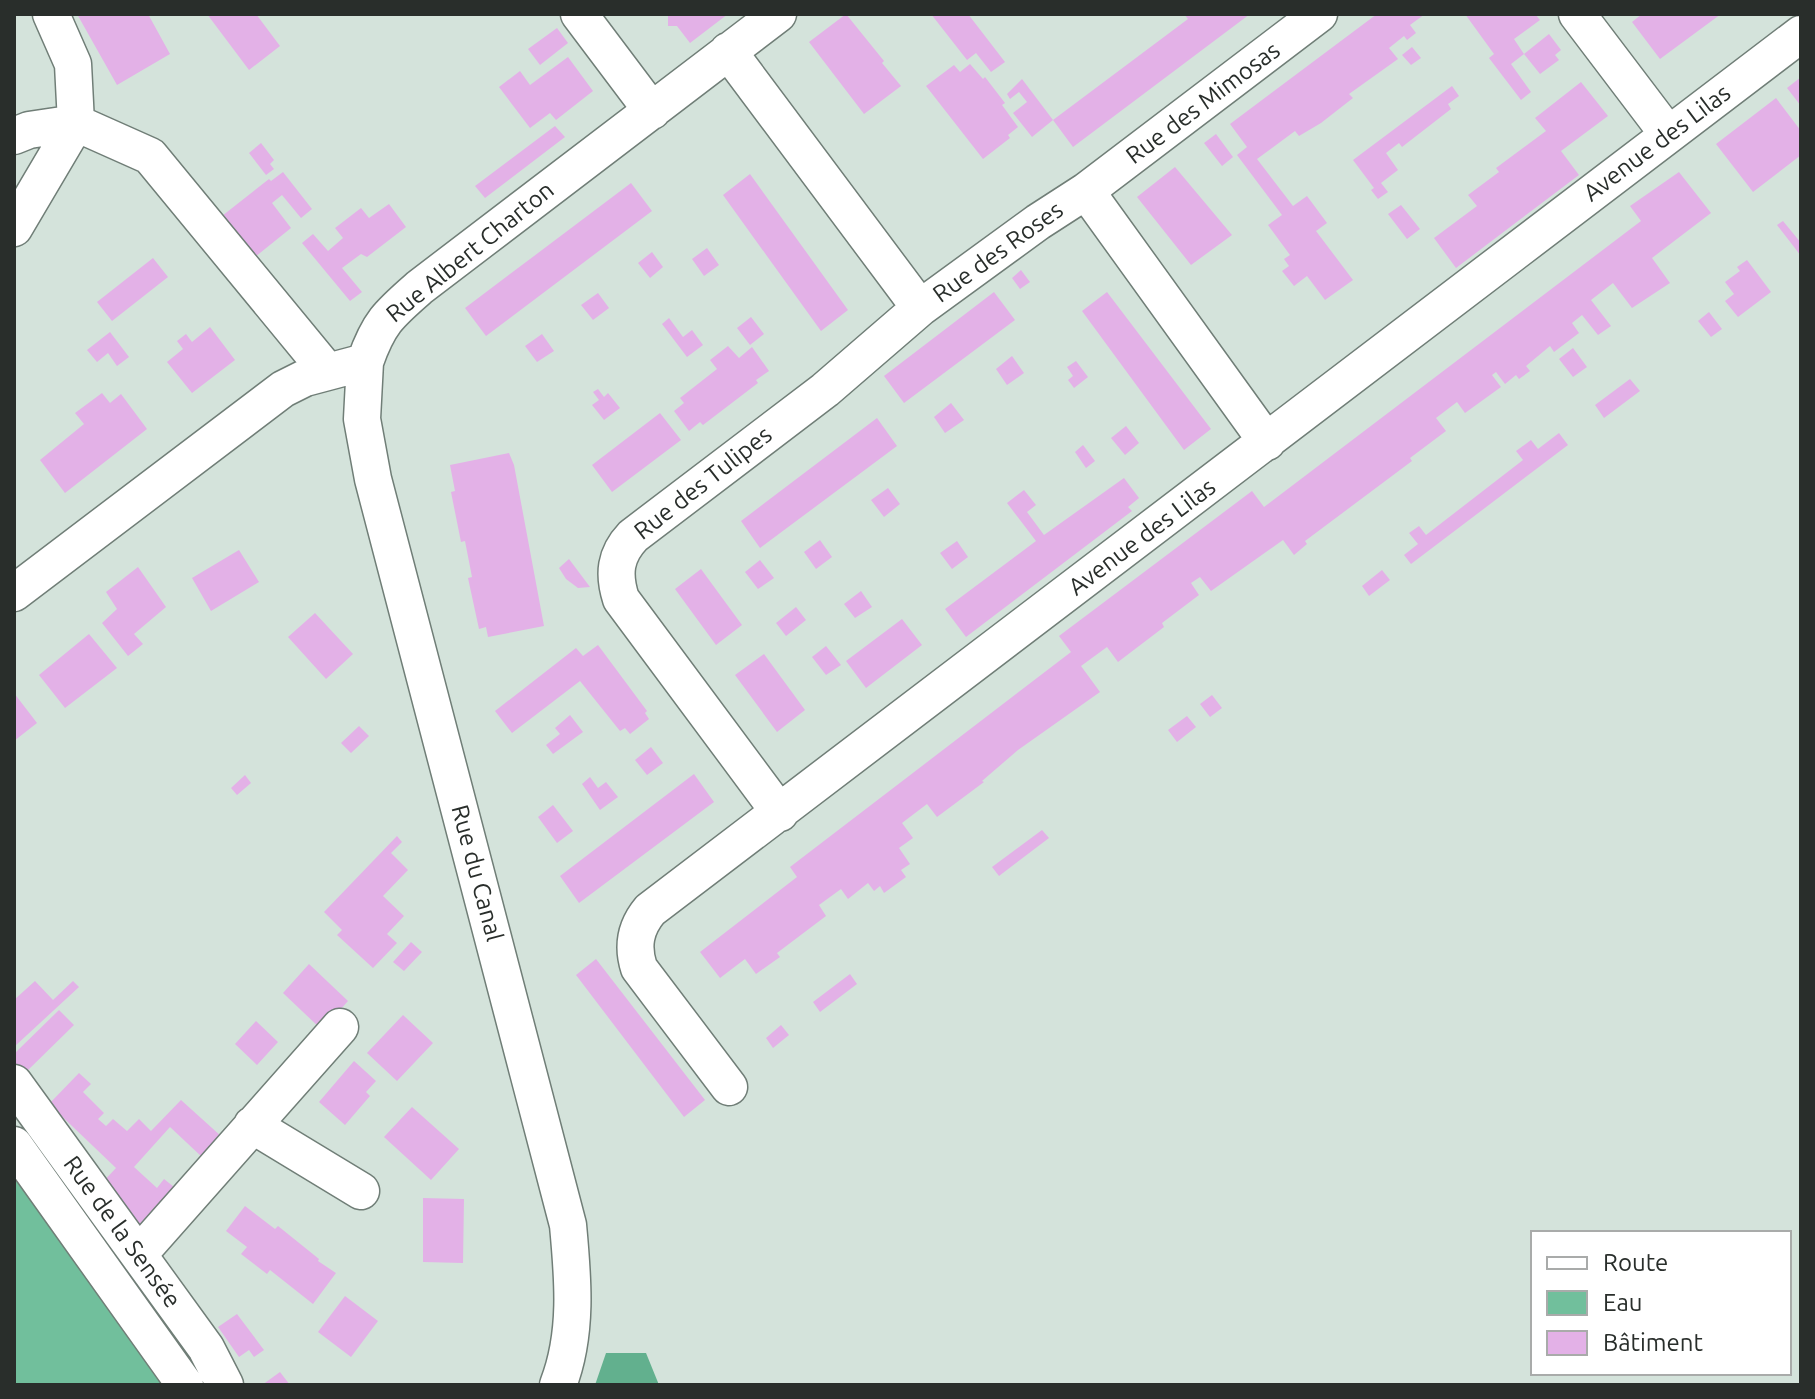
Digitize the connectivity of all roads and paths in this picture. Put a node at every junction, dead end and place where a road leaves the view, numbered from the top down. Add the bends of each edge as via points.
1 (51, 14) edge
2 (579, 14) edge
3 (778, 14) edge
4 (1319, 14) edge
5 (1577, 14) edge
6 (1801, 34) edge
7 (728, 51) junction
8 (652, 111) junction
9 (76, 123) junction
10 (1668, 134) junction
11 (14, 136) edge
12 (1086, 191) junction
13 (14, 228) edge
14 (920, 308) junction
15 (365, 362) junction
16 (327, 371) junction
17 (1267, 442) junction
18 (14, 593) edge
19 (780, 813) junction
20 (340, 1027) dead end
21 (14, 1083) edge
22 (729, 1087) dead end
23 (252, 1125) junction
24 (14, 1145) edge
25 (361, 1191) dead end
26 (139, 1254) junction
27 (185, 1385) edge
28 (225, 1385) edge
29 (558, 1385) edge

1 - 9 street via 73,64
2 - 8 street
3 - 7 street, Rue Albert Charton
4 - 12 street, Rue des Mimosas
5 - 10 street
6 - 10 street, Avenue des Lilas
7 - 8 street, Rue Albert Charton
7 - 14 street, Rue des Roses
8 - 15 street, Rue Albert Charton via 420,287 383,320
9 - 11 street
9 - 13 street
9 - 16 street via 150,156
10 - 17 street, Avenue des Lilas
12 - 14 street, Rue des Roses
12 - 17 street, Rue des Roses
14 - 19 street, Rue des Tulipes via 825,390 633,536 618,558 621,599
15 - 16 street
15 - 29 street, Rue du Canal via 362,419 373,479 568,1225 573,1303
16 - 18 street via 283,389
17 - 19 street, Avenue des Lilas
19 - 22 street, Avenue des Lilas via 650,910 637,931 639,968
20 - 23 street
21 - 26 street, Rue de la Sensée
23 - 25 street
23 - 26 street
24 - 27 street
26 - 28 street, Rue de la Sensée via 206,1348

